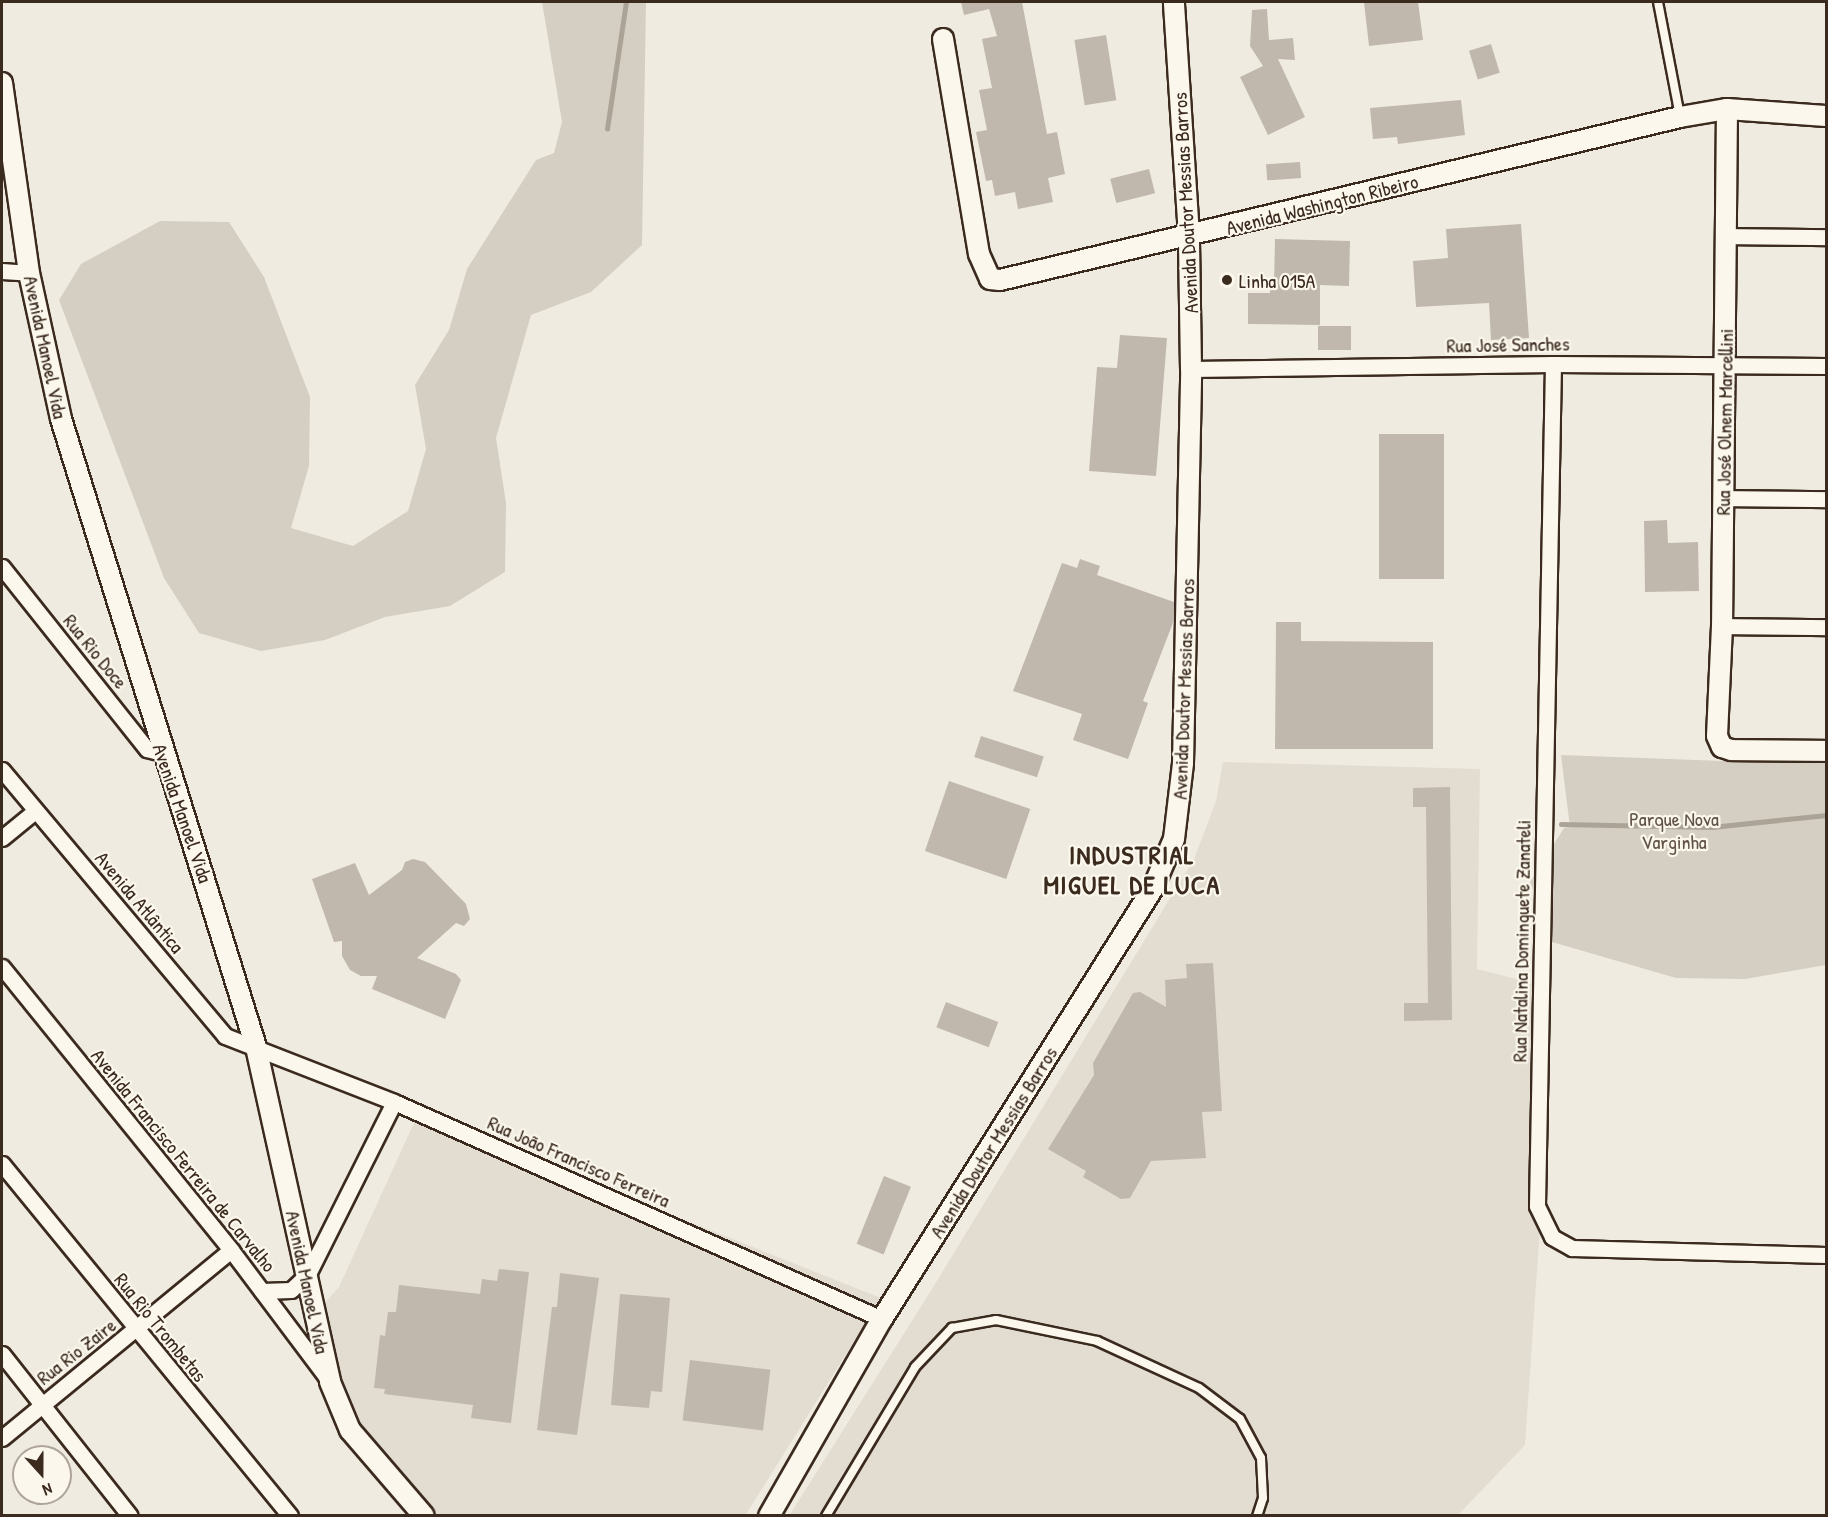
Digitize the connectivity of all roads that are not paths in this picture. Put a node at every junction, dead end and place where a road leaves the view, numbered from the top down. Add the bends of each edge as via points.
1 (1174, 2) edge
2 (1658, 2) edge
3 (943, 39) dead end
4 (2, 83) edge
5 (1727, 109) junction
6 (1827, 116) edge
7 (1680, 117) junction
8 (6, 152) edge
9 (1189, 236) junction
10 (1726, 236) junction
11 (1827, 237) edge
12 (2, 271) edge
13 (29, 273) junction
14 (1553, 364) junction
15 (1725, 365) junction
16 (1827, 366) edge
17 (1191, 369) junction
18 (1723, 498) junction
19 (1827, 499) edge
20 (2, 567) edge
21 (1722, 627) junction
22 (1827, 627) edge
23 (1827, 751) edge
24 (162, 753) junction
25 (2, 770) edge
26 (35, 811) junction
27 (2, 838) edge
28 (2, 967) edge
29 (256, 1047) junction
30 (394, 1101) junction
31 (2, 1164) edge
32 (231, 1250) junction
33 (1827, 1255) edge
34 (308, 1274) junction
35 (262, 1291) junction
36 (882, 1319) junction
37 (135, 1330) junction
38 (2, 1354) edge
39 (330, 1382) junction
40 (42, 1404) junction
41 (2, 1438) edge
42 (130, 1515) edge
43 (290, 1515) edge
44 (424, 1515) edge
45 (769, 1515) edge
46 (826, 1515) edge
47 (1257, 1515) edge

1 - 9 street, Avenida Doutor Messias Barros
2 - 7 lane
3 - 9 street, Avenida Washington Ribeiro via 979,254 990,279 1015,279
4 - 8 street, Avenida Manoel Vida
5 - 6 street, Avenida Washington Ribeiro
5 - 7 street, Avenida Washington Ribeiro
5 - 10 street, Rua José Olnem Marcellini
7 - 9 street, Avenida Washington Ribeiro
8 - 13 street, Avenida Manoel Vida
9 - 17 street, Avenida Doutor Messias Barros
10 - 11 street
10 - 15 street, Rua José Olnem Marcellini
12 - 13 street
13 - 24 street, Avenida Manoel Vida via 61,419
14 - 15 street, Rua José Sanches
14 - 17 street, Rua José Sanches
14 - 33 street, Rua Natalina Dominguete Zanateli via 1537,1206 1552,1237 1572,1248
15 - 16 street, Rua José Sanches
15 - 18 street, Rua José Olnem Marcellini
17 - 36 street, Avenida Doutor Messias Barros via 1184,763 1174,839 1153,888
18 - 19 street
18 - 21 street, Rua José Olnem Marcellini
20 - 24 street, Rua Rio Doce via 147,749
21 - 22 street
21 - 23 street, Rua José Olnem Marcellini via 1717,736 1722,747
24 - 29 street, Avenida Manoel Vida
25 - 26 street, Avenida Atlântica
26 - 27 street
26 - 29 street, Avenida Atlântica via 225,1036
28 - 32 street, Avenida Francisco Ferreira de Carvalho
29 - 30 street, Rua João Francisco Ferreira
29 - 34 street, Avenida Manoel Vida
30 - 34 street
30 - 36 street, Rua João Francisco Ferreira
31 - 37 street, Rua Rio Trombetas
32 - 35 street, Avenida Francisco Ferreira de Carvalho
32 - 37 street, Rua Rio Zaire
34 - 35 street via 291,1290
34 - 39 street, Avenida Manoel Vida
35 - 39 street, Avenida Francisco Ferreira de Carvalho
36 - 45 street, Avenida Doutor Messias Barros
37 - 40 street, Rua Rio Zaire
37 - 43 street, Rua Rio Trombetas
38 - 40 street
39 - 44 street, Avenida Manoel Vida via 350,1430
40 - 41 street, Rua Rio Zaire
40 - 42 street
46 - 47 lane via 915,1366 952,1328 996,1320 1097,1341 1207,1394 1240,1419 1261,1458 1263,1498

